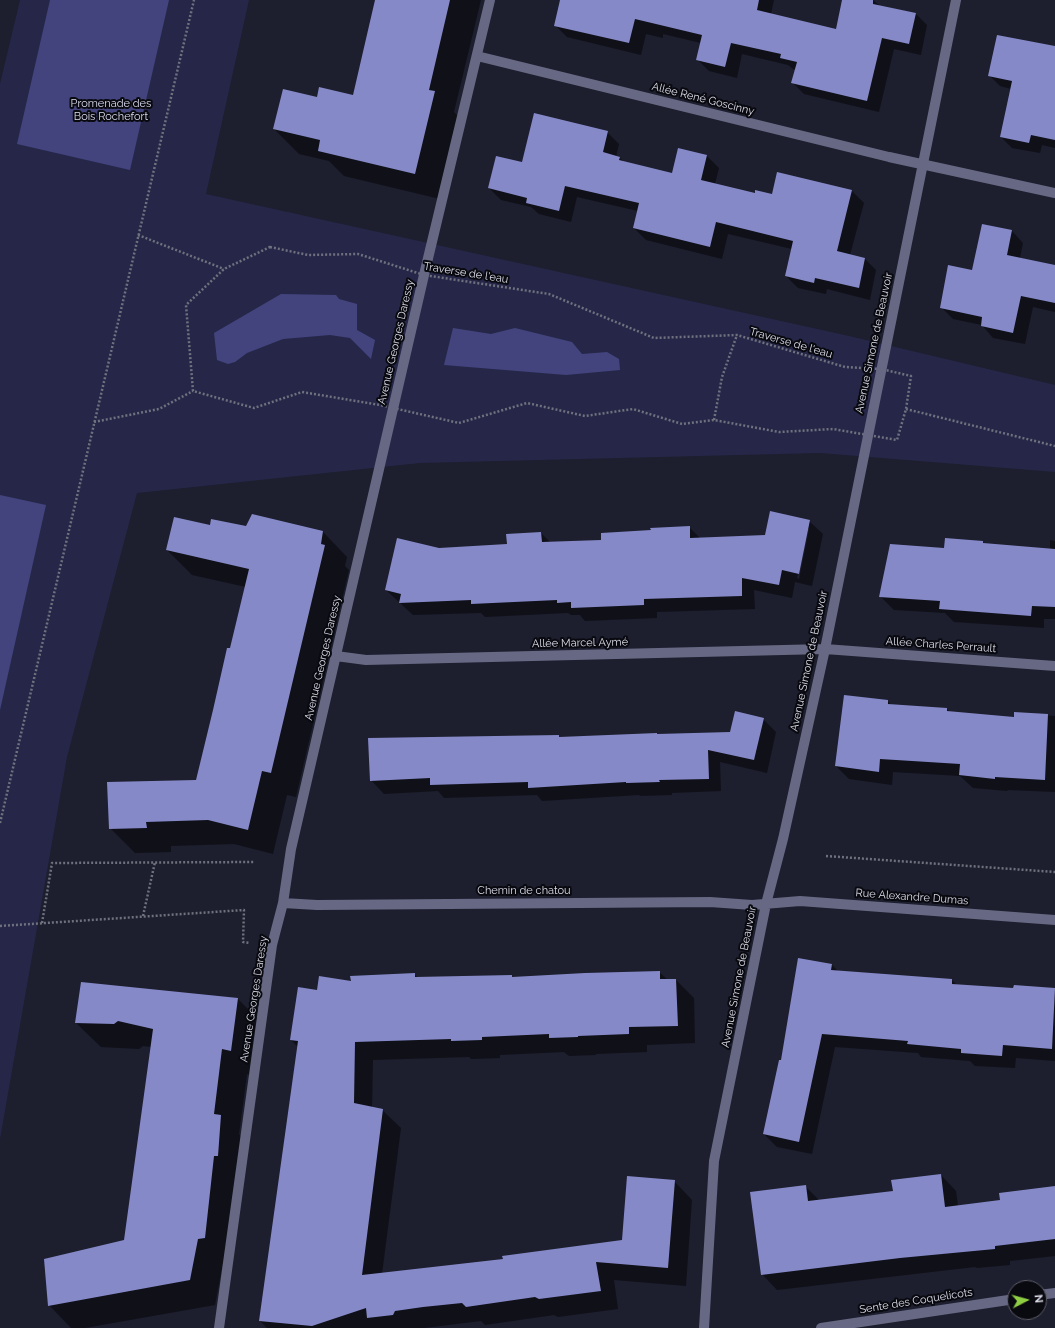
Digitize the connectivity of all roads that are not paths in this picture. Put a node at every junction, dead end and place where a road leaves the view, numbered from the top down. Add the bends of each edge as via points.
1 (490, 0) edge
2 (956, 0) edge
3 (477, 56) junction
4 (924, 165) junction
5 (1055, 193) edge
6 (825, 649) junction
7 (336, 656) junction
8 (1055, 666) edge
9 (283, 903) junction
10 (766, 904) junction
11 (1055, 920) edge
12 (1007, 1300) edge
13 (219, 1328) edge
14 (704, 1328) edge
15 (821, 1328) edge

1 - 3 street, Avenue Georges Daressy
2 - 4 street, Avenue Simone de Beauvoir
3 - 4 street, Allée René Goscinny
3 - 7 street, Avenue Georges Daressy
4 - 5 street, Allée René Goscinny
4 - 6 street, Avenue Simone de Beauvoir
6 - 7 street, Allée Marcel Aymé via 366,660
6 - 8 street, Allée Charles Perrault
6 - 10 street, Avenue Simone de Beauvoir
7 - 9 street, Avenue Georges Daressy via 291,849
9 - 10 street, Chemin de chatou
9 - 13 street, Avenue Georges Daressy via 272,945
10 - 11 street, Rue Alexandre Dumas via 800,901
10 - 14 street, Avenue Simone de Beauvoir via 714,1161
12 - 15 street, Sente des Coquelicots

